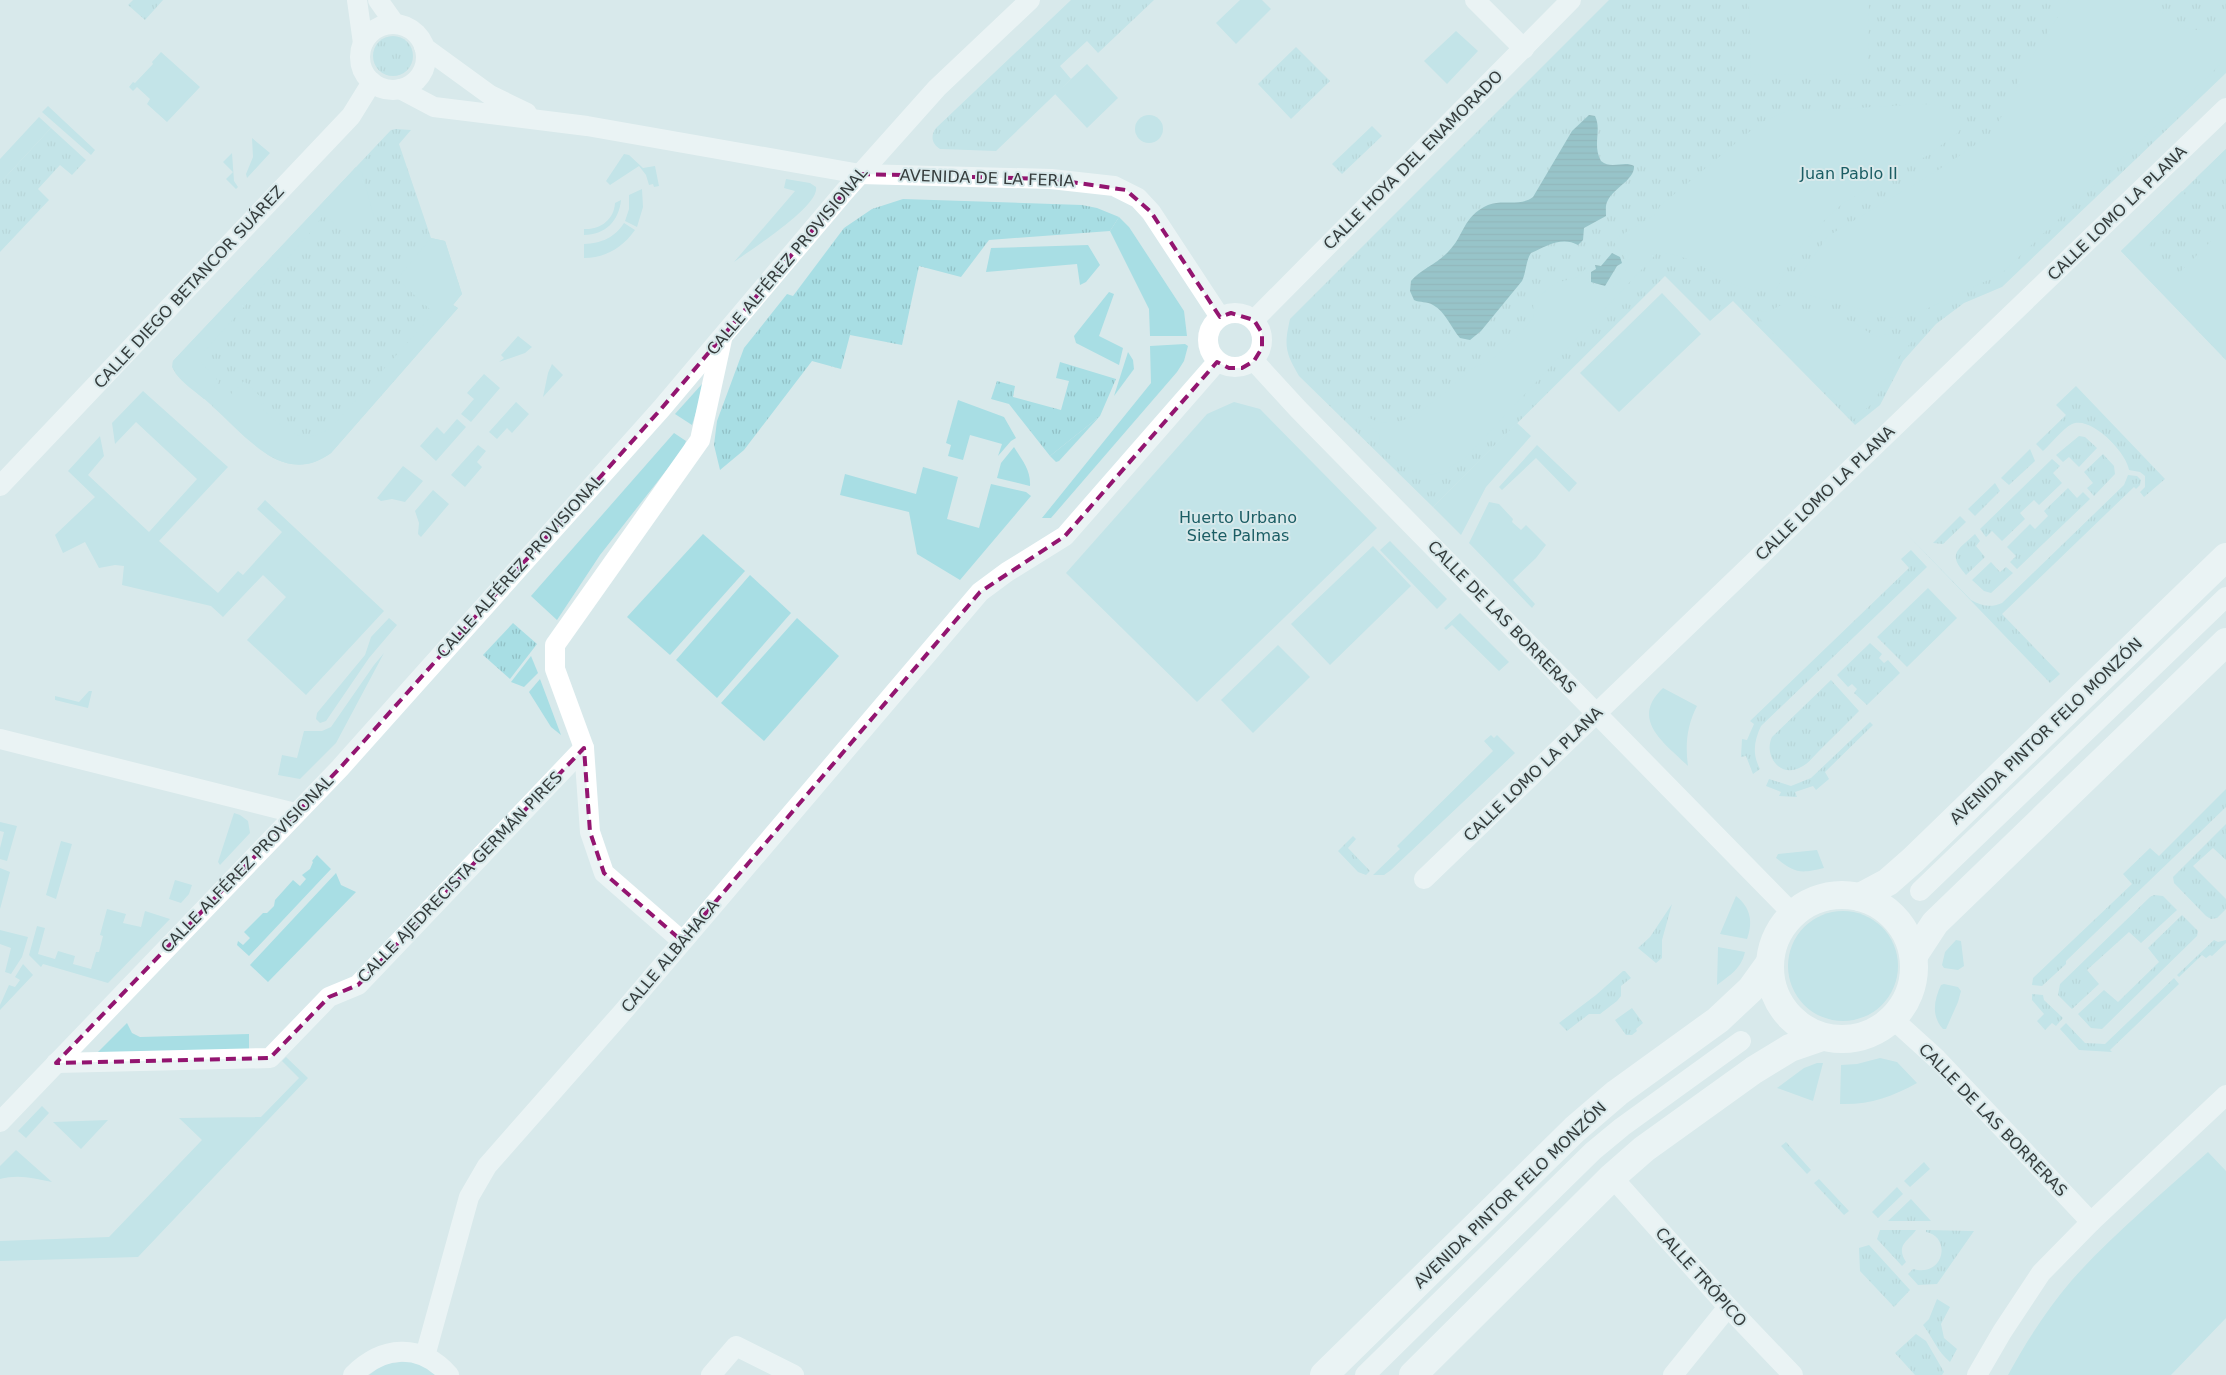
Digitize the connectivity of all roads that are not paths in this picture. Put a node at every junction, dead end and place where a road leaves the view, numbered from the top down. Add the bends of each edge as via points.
1 (357, 0) edge
2 (378, 0) edge
3 (1030, 0) edge
4 (1475, 0) edge
5 (1571, 0) edge
6 (394, 24) junction
7 (363, 43) junction
8 (424, 47) junction
9 (1524, 48) junction
10 (372, 82) junction
11 (400, 89) junction
12 (2226, 108) edge
13 (542, 119) junction
14 (860, 174) junction
15 (1220, 317) junction
16 (1254, 320) junction
17 (723, 336) junction
18 (1254, 361) junction
19 (1217, 362) junction
20 (0, 486) edge
21 (2226, 557) edge
22 (2226, 597) edge
23 (2226, 642) edge
24 (1596, 712) junction
25 (0, 739) edge
26 (584, 748) junction
27 (295, 813) junction
28 (1424, 879) dead end
29 (1920, 891) dead end
30 (1860, 897) junction
31 (1793, 914) junction
32 (682, 941) junction
33 (1914, 955) junction
34 (1769, 964) junction
35 (1893, 1019) junction
36 (1822, 1037) junction
37 (1741, 1041) dead end
38 (56, 1063) junction
39 (2226, 1095) edge
40 (0, 1122) edge
41 (1612, 1177) junction
42 (2091, 1222) junction
43 (1728, 1307) junction
44 (425, 1356) junction
45 (1415, 1374) edge
46 (353, 1375) edge
47 (449, 1375) edge
48 (711, 1375) edge
49 (794, 1375) edge
50 (1324, 1375) edge
51 (1365, 1375) edge
52 (1673, 1375) edge
53 (1793, 1375) edge
54 (1977, 1375) edge

1 - 7 street
2 - 6 street
3 - 14 street, CALLE ALFÉREZ PROVISIONAL via 937,88
4 - 9 street
5 - 9 street, CALLE HOYA DEL ENAMORADO
6 - 7 street via 376,29
6 - 8 street via 413,31
7 - 10 street via 361,64
8 - 11 street via 426,56 419,77
8 - 13 street, AVENIDA DE LA FERIA via 490,95
9 - 16 street, CALLE HOYA DEL ENAMORADO
10 - 11 street via 386,89
10 - 20 street, CALLE DIEGO BETANCOR SUÁREZ via 350,116
11 - 13 street, AVENIDA DE LA FERIA via 434,107
12 - 24 street, CALLE LOMO LA PLANA
13 - 14 street, AVENIDA DE LA FERIA
14 - 15 street, AVENIDA DE LA FERIA via 1051,179 1099,183 1126,190 1151,212
14 - 17 street, CALLE ALFÉREZ PROVISIONAL
15 - 16 street via 1244,314
15 - 19 street via 1211,326 1208,339 1210,351
16 - 18 street via 1262,333 1262,348
17 - 26 street via 700,440 555,645 555,668
17 - 27 street, CALLE ALFÉREZ PROVISIONAL via 340,768
18 - 19 street via 1242,368 1229,368
18 - 24 street, CALLE DE LAS BORRERAS
19 - 32 street, CALLE ALBAHACA via 1065,536 980,592
21 - 30 street, AVENIDA PINTOR FELO MONZÓN via 1912,860 1888,882
22 - 29 street, AVENIDA PINTOR FELO MONZÓN
23 - 33 street via 1935,923
24 - 28 street, CALLE LOMO LA PLANA
24 - 31 street, CALLE DE LAS BORRERAS
25 - 27 street
26 - 32 street via 590,832 604,873
26 - 38 street, CALLE AJEDRECISTA GERMÁN PIRES via 358,985 329,997 270,1058
27 - 38 street, CALLE ALFÉREZ PROVISIONAL
30 - 31 street via 1828,896 1813,900
30 - 33 street via 1880,905 1896,918 1908,935
31 - 34 street via 1781,928
32 - 44 street, CALLE ALBAHACA via 487,1166 469,1197
33 - 35 street via 1912,986 1907,1001
34 - 36 street via 1772,988 1783,1010 1801,1026
34 - 50 street, AVENIDA PINTOR FELO MONZÓN via 1751,989 1718,1020 1617,1093 1575,1128
35 - 36 street via 1878,1031 1860,1038
35 - 42 street, CALLE DE LAS BORRERAS via 1944,1066
36 - 41 street via 1790,1048 1754,1070 1644,1149
37 - 51 street, AVENIDA PINTOR FELO MONZÓN via 1593,1151
38 - 40 street, CALLE ALFÉREZ PROVISIONAL
39 - 42 street
41 - 43 street, CALLE TRÓPICO
41 - 45 street
42 - 54 street via 2041,1273
43 - 52 street
43 - 53 street, CALLE TRÓPICO
44 - 46 street via 404,1351 384,1353 365,1362
44 - 47 street
48 - 49 street via 736,1346

